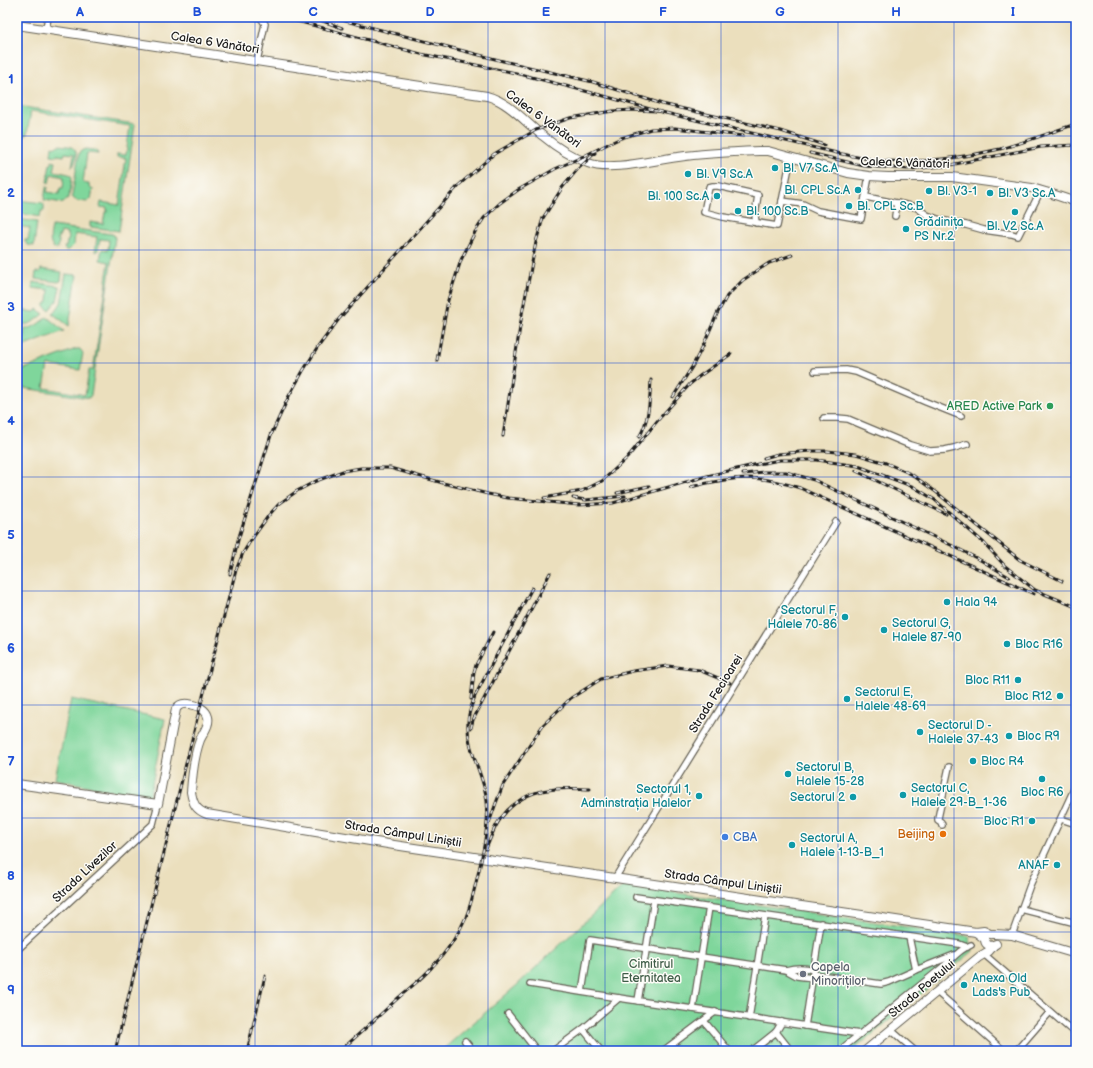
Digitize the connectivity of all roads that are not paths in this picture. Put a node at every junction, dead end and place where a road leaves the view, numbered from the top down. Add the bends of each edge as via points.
1 (48, 17) edge
2 (258, 17) edge
3 (17, 25) edge
4 (46, 29) junction
5 (257, 61) junction
6 (791, 157) junction
7 (869, 176) junction
8 (1041, 190) junction
9 (866, 197) junction
10 (782, 200) junction
11 (1076, 202) edge
12 (897, 203) junction
13 (895, 216) dead end
14 (756, 223) junction
15 (815, 371) dead end
16 (961, 416) dead end
17 (824, 418) dead end
18 (967, 444) dead end
19 (836, 522) dead end
20 (949, 767) dead end
21 (17, 784) edge
22 (1076, 785) edge
23 (158, 804) junction
24 (1061, 819) junction
25 (1076, 824) edge
26 (942, 825) dead end
27 (615, 878) junction
28 (636, 897) dead end
29 (654, 900) junction
30 (709, 907) junction
31 (1021, 909) junction
32 (765, 916) junction
33 (821, 923) junction
34 (1076, 923) edge
35 (1011, 934) junction
36 (910, 937) junction
37 (991, 940) junction
38 (646, 949) junction
39 (17, 950) edge
40 (1076, 954) edge
41 (956, 955) junction
42 (982, 956) junction
43 (702, 957) junction
44 (758, 965) junction
45 (786, 970) junction
46 (916, 970) junction
47 (813, 974) junction
48 (530, 984) dead end
49 (582, 992) junction
50 (937, 992) junction
51 (619, 998) junction
52 (638, 1001) junction
53 (693, 1009) junction
54 (715, 1012) junction
55 (1050, 1012) junction
56 (508, 1014) dead end
57 (749, 1018) junction
58 (704, 1021) junction
59 (782, 1022) junction
60 (805, 1026) junction
61 (583, 1029) junction
62 (1073, 1029) edge
63 (891, 1030) junction
64 (776, 1032) junction
65 (860, 1034) junction
66 (465, 1042) dead end
67 (473, 1051) edge
68 (538, 1051) edge
69 (553, 1051) edge
70 (601, 1051) edge
71 (664, 1051) edge
72 (729, 1051) edge
73 (752, 1051) edge
74 (791, 1051) edge
75 (839, 1051) edge
76 (865, 1051) edge
77 (915, 1051) edge
78 (1004, 1051) edge
79 (1016, 1051) edge

1 - 4 street
2 - 5 street via 265,24 265,28
3 - 4 street, Calea 6 Vânători
4 - 5 street, Calea 6 Vânători
5 - 6 street, Calea 6 Vânători via 493,98 507,106 554,144 596,166 760,151
6 - 7 street, Calea 6 Vânători via 840,171
6 - 10 street
7 - 8 street, Calea 6 Vânători via 952,177
7 - 9 street
8 - 11 street, Calea 6 Vânători
8 - 12 street via 1018,236 940,220 916,207
9 - 10 street via 861,219 818,211 802,204
9 - 12 street
10 - 14 street via 777,226
12 - 13 street
14 - 14 street via 704,212 709,188 718,186 758,196
15 - 16 street via 856,372
17 - 18 street via 848,419 910,446 930,451
19 - 27 street, Strada Fecioarei
20 - 26 street via 938,818
21 - 23 street
22 - 24 street
23 - 27 street, Strada Câmpul Liniștii via 176,709 184,703 204,710 208,717 199,745 191,792 194,805 202,812 280,827
23 - 39 street, Strada Livezilor via 153,824
24 - 25 street
24 - 31 street
27 - 37 street, Strada Câmpul Liniștii via 983,931
28 - 29 street
29 - 30 street
29 - 38 street
30 - 32 street
30 - 43 street
31 - 34 street
31 - 35 street
32 - 33 street
32 - 44 street
33 - 36 street
33 - 47 street
35 - 37 street
35 - 40 street
36 - 41 street via 969,946
36 - 46 street
37 - 42 street
38 - 43 street
38 - 49 street via 590,940
38 - 52 street
41 - 46 street
41 - 65 street
42 - 50 street, Strada Poetului
42 - 55 street
43 - 44 street
43 - 53 street
44 - 45 street
44 - 57 street
45 - 47 street via 797,976
45 - 47 street via 804,967
46 - 47 street via 881,984
47 - 60 street
48 - 49 street
49 - 51 street
50 - 63 street, Strada Poetului
50 - 78 street
51 - 52 street
51 - 61 street
52 - 53 street
53 - 54 street
54 - 57 street
54 - 58 street
55 - 62 street
55 - 79 street
56 - 68 street
57 - 59 street
58 - 71 street
58 - 72 street
59 - 60 street
59 - 64 street
60 - 65 street
61 - 69 street
61 - 70 street
63 - 76 street, Strada Poetului
63 - 77 street
64 - 73 street
64 - 74 street
65 - 75 street
66 - 67 street

